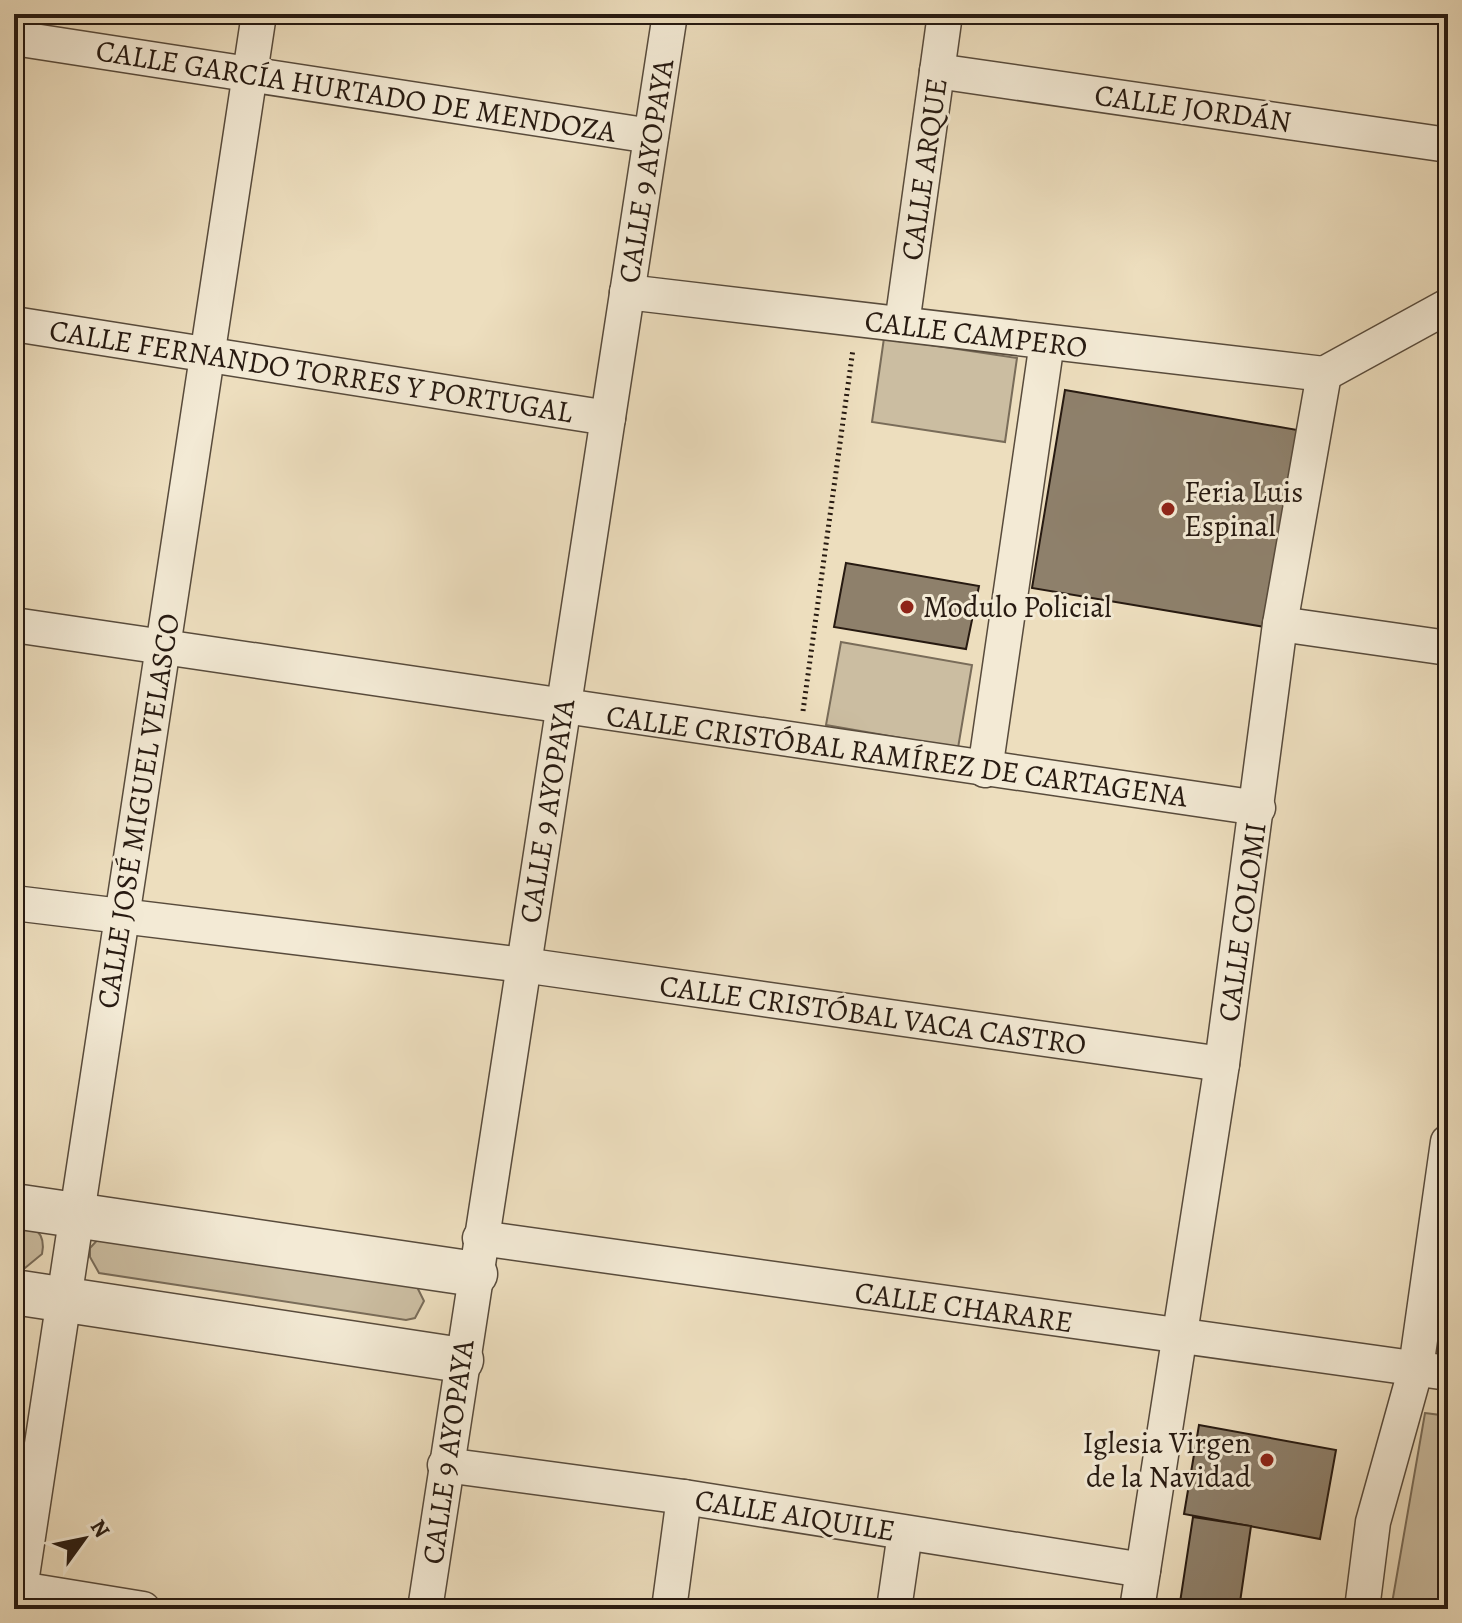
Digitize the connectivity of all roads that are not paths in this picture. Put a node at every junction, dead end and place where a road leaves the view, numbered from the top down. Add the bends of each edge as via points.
1 (259, 14) edge
2 (670, 14) edge
3 (945, 14) edge
4 (14, 38) edge
5 (937, 71) junction
6 (249, 74) junction
7 (651, 136) junction
8 (1448, 145) edge
9 (627, 292) junction
10 (1448, 306) edge
11 (14, 324) edge
12 (902, 324) junction
13 (1047, 342) junction
14 (207, 354) junction
15 (1324, 374) junction
16 (608, 418) junction
17 (1280, 624) junction
18 (14, 625) edge
19 (162, 647) junction
20 (1448, 648) edge
21 (562, 708) junction
22 (985, 770) junction
23 (1258, 808) junction
24 (14, 903) edge
25 (122, 917) junction
26 (523, 965) junction
27 (1222, 1064) junction
28 (1448, 1142) edge
29 (14, 1206) edge
30 (77, 1215) junction
31 (478, 1256) junction
32 (14, 1292) edge
33 (64, 1300) junction
34 (1179, 1338) junction
35 (461, 1360) junction
36 (1432, 1370) edge
37 (445, 1465) junction
38 (684, 1497) junction
39 (905, 1533) junction
40 (1143, 1570) junction
41 (17, 1596) edge
42 (143, 1609) edge
43 (425, 1609) edge
44 (669, 1609) edge
45 (894, 1609) edge
46 (1137, 1609) edge
47 (1362, 1609) edge

1 - 6 street, CALLE JOSÉ MIGUEL VELASCO
2 - 7 street, CALLE 9 AYOPAYA
3 - 5 street, CALLE ARQUE
4 - 6 street, CALLE GARCÍA HURTADO DE MENDOZA
5 - 8 street, CALLE JORDÁN
5 - 12 street, CALLE ARQUE
6 - 7 street, CALLE GARCÍA HURTADO DE MENDOZA
6 - 14 street, CALLE JOSÉ MIGUEL VELASCO
7 - 9 street, CALLE 9 AYOPAYA
9 - 12 street, CALLE CAMPERO
9 - 16 street, CALLE 9 AYOPAYA
10 - 15 street
11 - 14 street, CALLE FERNANDO TORRES Y PORTUGAL
12 - 13 street, CALLE CAMPERO
13 - 15 street, CALLE CAMPERO
13 - 22 street
14 - 16 street, CALLE FERNANDO TORRES Y PORTUGAL
14 - 19 street, CALLE JOSÉ MIGUEL VELASCO
15 - 17 street, CALLE COLOMI
16 - 21 street, CALLE 9 AYOPAYA
17 - 20 street
17 - 23 street, CALLE COLOMI
18 - 19 street, CALLE CRISTÓBAL RAMÍREZ DE CARTAGENA
19 - 21 street, CALLE CRISTÓBAL RAMÍREZ DE CARTAGENA
19 - 25 street, CALLE JOSÉ MIGUEL VELASCO
21 - 22 street, CALLE CRISTÓBAL RAMÍREZ DE CARTAGENA
21 - 26 street, CALLE 9 AYOPAYA
22 - 23 street, CALLE CRISTÓBAL RAMÍREZ DE CARTAGENA
23 - 27 street, CALLE COLOMI
24 - 25 street, CALLE CRISTÓBAL VACA CASTRO
25 - 26 street, CALLE CRISTÓBAL VACA CASTRO
25 - 30 street, CALLE JOSÉ MIGUEL VELASCO
26 - 27 street, CALLE CRISTÓBAL VACA CASTRO
26 - 31 street, CALLE 9 AYOPAYA
27 - 34 street, CALLE COLOMI
28 - 36 street
29 - 30 street
30 - 31 street
30 - 33 street, CALLE JOSÉ MIGUEL VELASCO
31 - 34 street, CALLE CHARARE
31 - 35 street, CALLE 9 AYOPAYA
32 - 33 street
33 - 35 street
33 - 41 street, CALLE JOSÉ MIGUEL VELASCO
34 - 36 street, CALLE CHARARE
34 - 40 street, CALLE COLOMI
35 - 37 street, CALLE 9 AYOPAYA
36 - 47 street via 1373,1522
37 - 38 street, CALLE AIQUILE
37 - 43 street, CALLE 9 AYOPAYA
38 - 39 street, CALLE AIQUILE
38 - 44 street
39 - 40 street, CALLE AIQUILE
39 - 45 street
40 - 46 street, CALLE COLOMI
41 - 42 street

